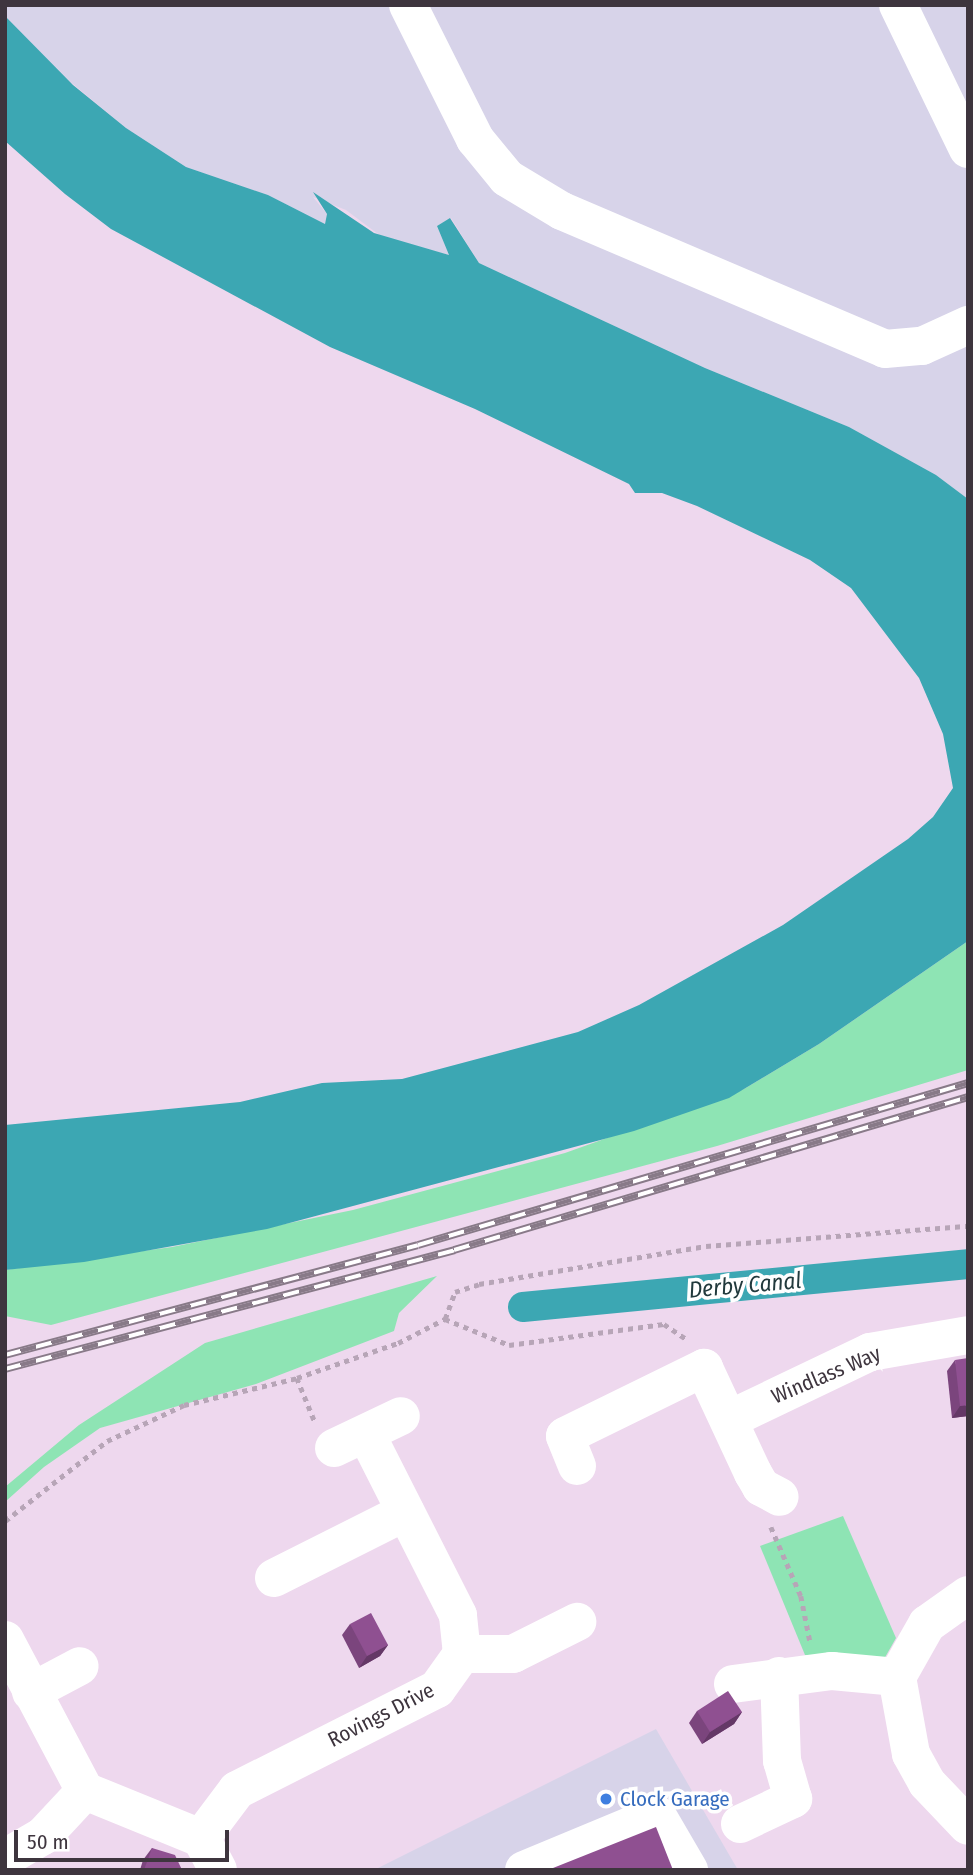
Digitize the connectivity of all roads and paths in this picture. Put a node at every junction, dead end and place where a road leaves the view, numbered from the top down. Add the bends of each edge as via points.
1 (408, 5) edge
2 (898, 5) edge
3 (968, 149) edge
4 (968, 325) edge
5 (968, 1227) edge
6 (445, 1319) junction
7 (968, 1335) edge
8 (704, 1368) junction
9 (296, 1378) junction
10 (401, 1416) dead end
11 (730, 1419) junction
12 (350, 1441) junction
13 (577, 1466) dead end
14 (766, 1485) joint
15 (405, 1513) junction
16 (5, 1521) edge
17 (274, 1578) dead end
18 (968, 1595) edge
19 (577, 1622) dead end
20 (5, 1640) edge
21 (462, 1654) junction
22 (80, 1666) dead end
23 (817, 1672) junction
24 (779, 1676) junction
25 (897, 1677) junction
26 (733, 1684) dead end
27 (31, 1692) junction
28 (85, 1791) junction
29 (740, 1824) dead end
30 (968, 1826) edge
31 (210, 1854) edge
32 (5, 1858) edge
33 (524, 1870) edge
34 (689, 1870) edge

1 - 4 street via 475,139 507,178 562,211 885,349 922,346
2 - 3 street
5 - 6 path via 706,1246 479,1284 455,1292
6 - 8 path via 509,1345 664,1324 687,1337
6 - 9 path via 398,1343
7 - 11 street, Windlass Way via 870,1352
8 - 11 street
8 - 13 street via 565,1436
9 - 12 path via 311,1417
9 - 16 path via 184,1405 107,1441
10 - 12 street
11 - 14 street
12 - 15 street
14 - 23 path via 748,1485 801,1596
15 - 17 street
15 - 21 street via 458,1615
18 - 25 street via 927,1624
19 - 21 street via 513,1654
20 - 27 street
21 - 31 street, Rovings Drive via 437,1689 237,1790
22 - 27 street
23 - 24 street
23 - 25 street
24 - 26 street
24 - 29 street via 782,1761 793,1798
25 - 30 street via 911,1754 927,1783
27 - 28 street
28 - 31 street
28 - 32 street via 43,1836
33 - 34 street via 657,1815

